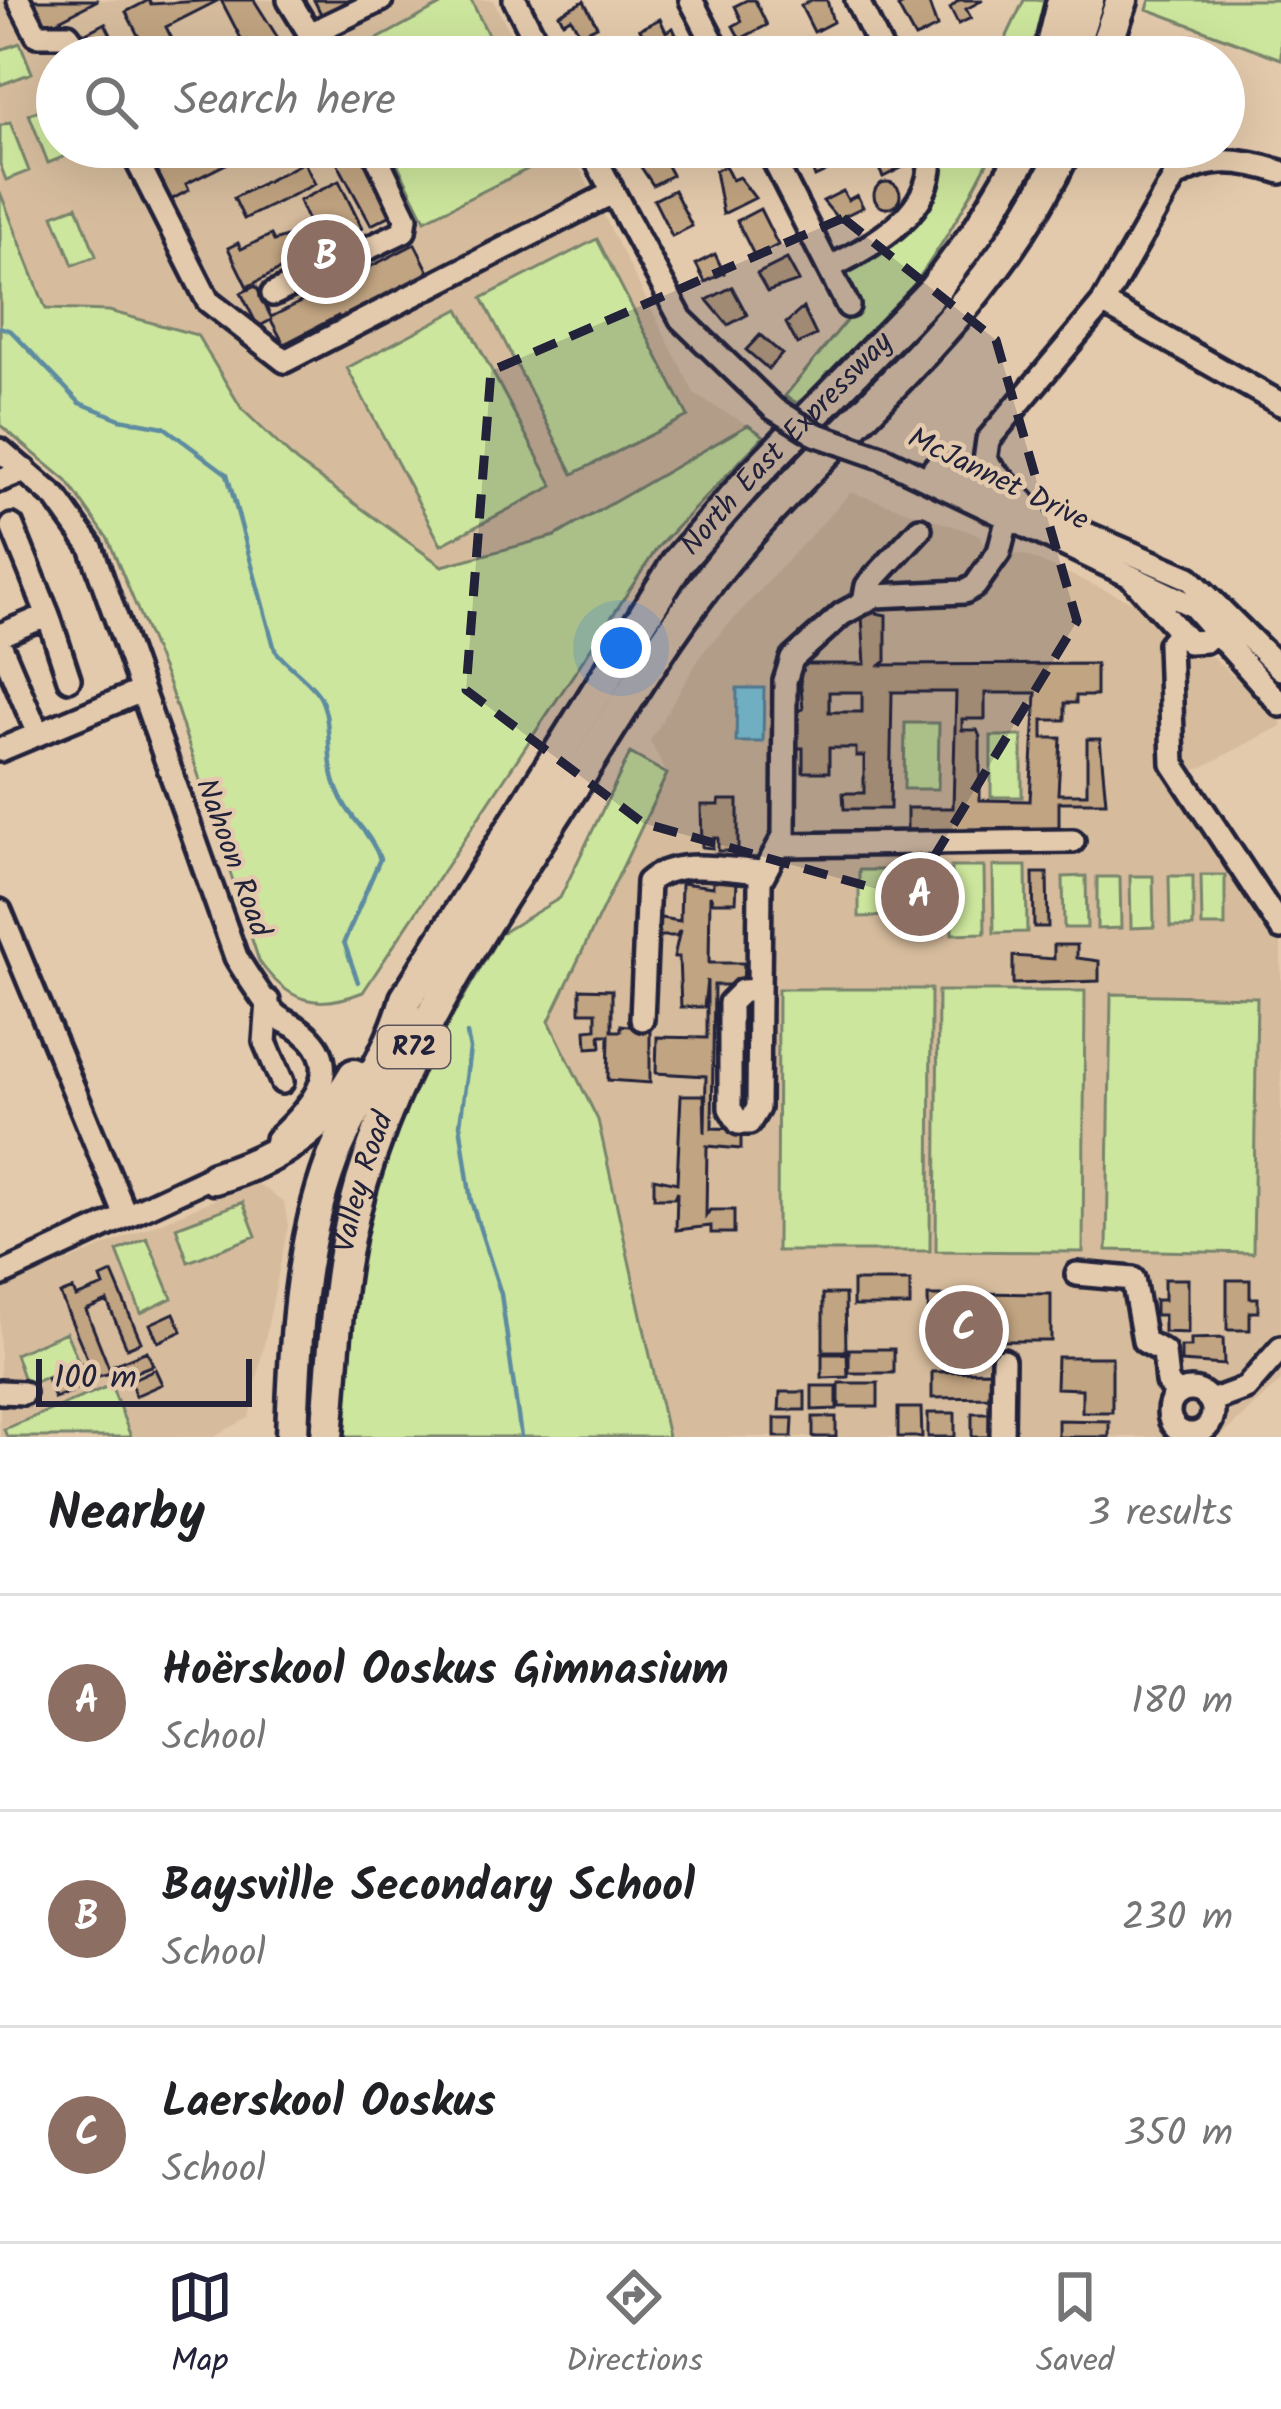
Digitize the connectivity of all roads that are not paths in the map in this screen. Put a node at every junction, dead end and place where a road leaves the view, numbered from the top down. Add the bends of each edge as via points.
1 (19, 0) edge
2 (289, 0) edge
3 (381, 0) edge
4 (515, 0) edge
5 (691, 0) edge
6 (857, 0) edge
7 (1063, 0) edge
8 (1088, 0) edge
9 (1122, 1) edge
10 (318, 32) junction
11 (69, 36) edge
12 (320, 36) edge
13 (533, 36) edge
14 (710, 36) edge
15 (875, 36) edge
16 (1054, 36) edge
17 (1076, 36) edge
18 (1110, 36) edge
19 (1245, 161) edge
20 (141, 168) edge
21 (382, 168) edge
22 (600, 168) edge
23 (777, 168) edge
24 (930, 168) edge
25 (1013, 168) edge
26 (1055, 168) edge
27 (1189, 168) edge
28 (1281, 172) edge
29 (612, 193) junction
30 (829, 268) junction
31 (273, 294) dead end
32 (1103, 303) junction
33 (848, 306) dead end
34 (1281, 404) edge
35 (0, 450) edge
36 (880, 457) junction
37 (25, 470) junction
38 (0, 480) edge
39 (1016, 511) junction
40 (12, 526) dead end
41 (920, 529) dead end
42 (1132, 578) junction
43 (864, 601) junction
44 (48, 615) junction
45 (1223, 621) junction
46 (1178, 634) junction
47 (0, 640) edge
48 (1281, 669) edge
49 (69, 679) dead end
50 (139, 692) junction
51 (625, 705) joint
52 (1281, 705) edge
53 (38, 734) junction
54 (0, 750) edge
55 (559, 754) joint
56 (1073, 841) dead end
57 (783, 845) junction
58 (763, 872) junction
59 (0, 911) edge
60 (1281, 928) edge
61 (759, 990) junction
62 (406, 999) junction
63 (268, 1001) junction
64 (642, 1019) dead end
65 (730, 1054) junction
66 (758, 1054) junction
67 (282, 1082) dead end
68 (214, 1178) junction
69 (126, 1216) junction
70 (2, 1269) edge
71 (1077, 1274) dead end
72 (339, 1299) junction
73 (1281, 1348) edge
74 (1003, 1360) dead end
75 (1178, 1394) junction
76 (1211, 1401) junction
77 (1179, 1434) edge
78 (295, 1437) edge
79 (327, 1437) edge
80 (1002, 1437) edge

1 - 11 street via 37,35
2 - 10 street via 307,33
3 - 10 street
4 - 13 street
5 - 14 street
6 - 15 street
7 - 16 highway
8 - 17 highway
9 - 18 highway
10 - 12 street
19 - 28 street
20 - 29 street via 208,301 285,361
21 - 31 street via 406,218 404,231
22 - 29 street
23 - 30 street
24 - 30 street via 896,230
25 - 55 highway, North East Expressway / R72 via 934,290 678,562
26 - 51 highway, North East Expressway / R72 via 979,292 743,539
27 - 32 street via 1174,178
29 - 36 street, bridge via 681,319 772,408
30 - 33 street
32 - 34 street
32 - 39 street via 984,448
35 - 37 street
36 - 39 street, McJannet Drive
36 - 39 street, McJannet Drive via 978,484
37 - 38 street
37 - 50 street via 91,547
39 - 42 street, McJannet Drive
39 - 43 street via 993,563 964,592 898,591
39 - 45 street, McJannet Drive via 1189,578
40 - 44 street
41 - 43 street via 867,586
42 - 45 street, McJannet Drive
42 - 46 street
43 - 57 street via 805,644 787,670
44 - 47 street
44 - 49 street
45 - 46 street via 1205,641
45 - 48 street, McJannet Drive
45 - 52 street, McJannet Drive
46 - 60 street via 1169,644 1174,764
47 - 53 street
50 - 53 street
50 - 63 street, Nahoon Road via 236,957
51 - 72 highway, Valley Road / R72 via 422,1026 365,1179
53 - 54 street
55 - 62 highway, Valley Road / R72
56 - 57 street
57 - 58 street
58 - 61 street
58 - 64 street via 677,867 648,882
59 - 69 street
61 - 65 street via 742,991 730,1003
61 - 66 street
62 - 68 highway via 309,1132 276,1155
62 - 78 highway, Valley Road / R72 via 331,1164 311,1231 295,1351
63 - 67 street via 265,1042
63 - 68 street, Nahoon Road via 318,1049 322,1088 276,1140
65 - 66 street
65 - 66 street via 732,1118 749,1123 758,1108
68 - 69 street, Nahoon Road
69 - 70 street, Nahoon Road
71 - 75 street via 1133,1279 1144,1341 1164,1352 1167,1382
72 - 78 highway via 319,1415
72 - 79 highway, Valley Road / R72
73 - 76 street via 1246,1388
74 - 80 street
75 - 76 street via 1199,1391
75 - 77 street via 1169,1414
76 - 77 street via 1207,1427

